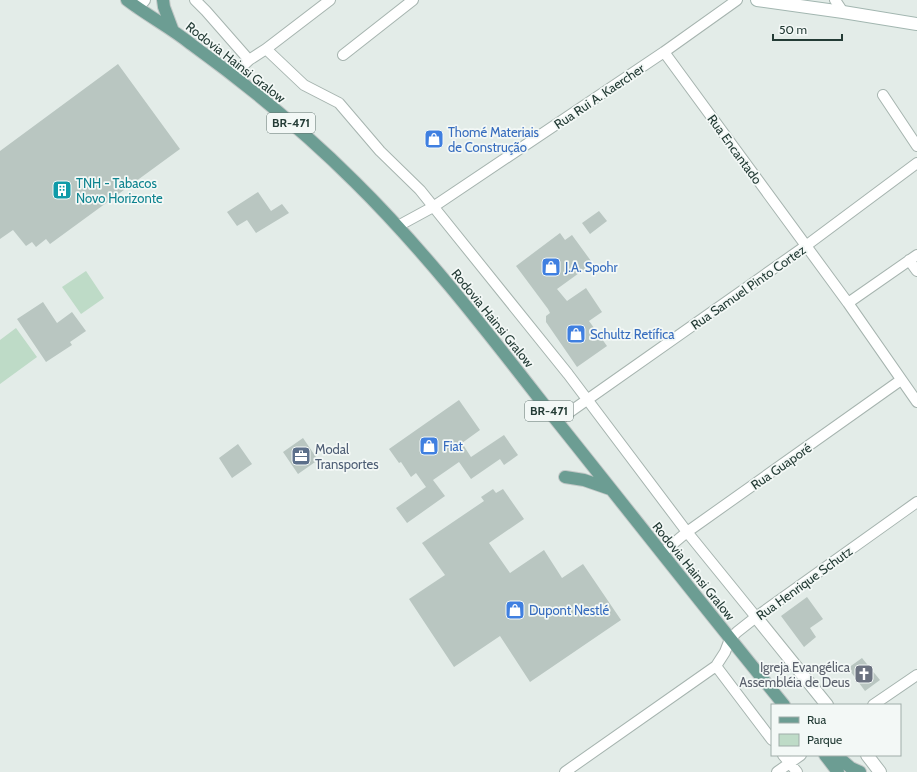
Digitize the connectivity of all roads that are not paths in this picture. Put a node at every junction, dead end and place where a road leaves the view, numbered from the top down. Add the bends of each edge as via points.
1 (163, 0) edge
2 (195, 0) edge
3 (330, 0) edge
4 (413, 0) edge
5 (737, 0) edge
6 (757, 0) edge
7 (835, 0) edge
8 (136, 2) edge
9 (843, 12) junction
10 (917, 24) edge
11 (173, 31) junction
12 (266, 49) junction
13 (664, 52) junction
14 (343, 55) dead end
15 (249, 60) junction
16 (233, 75) junction
17 (883, 94) dead end
18 (917, 146) edge
19 (917, 163) edge
20 (433, 207) junction
21 (398, 226) junction
22 (807, 246) junction
23 (913, 257) edge
24 (917, 271) edge
25 (848, 303) junction
26 (901, 380) junction
27 (587, 400) junction
28 (917, 402) edge
29 (557, 421) junction
30 (565, 477) dead end
31 (610, 489) junction
32 (917, 502) edge
33 (687, 532) junction
34 (662, 553) junction
35 (756, 617) junction
36 (730, 639) junction
37 (716, 666) junction
38 (917, 675) edge
39 (781, 701) edge
40 (826, 704) edge
41 (874, 704) edge
42 (771, 739) edge
43 (798, 756) edge
44 (867, 756) edge
45 (787, 759) edge
46 (833, 763) edge
47 (565, 772) edge
48 (777, 772) edge
49 (797, 772) edge
50 (860, 772) edge
51 (880, 772) edge

1 - 11 main road
2 - 15 street
3 - 12 street
4 - 14 street
5 - 13 street, Rua Rui A. Kaercher
6 - 9 main road
7 - 9 street
8 - 11 main road, Rodovia Hainsi Gralow / BR-471
9 - 10 main road
11 - 16 main road, Rodovia Hainsi Gralow / BR-471
12 - 15 street
12 - 20 street via 304,85 339,103
13 - 20 street, Rua Rui A. Kaercher
13 - 22 street, Rua Encantado
15 - 16 street
16 - 21 main road, Rodovia Hainsi Gralow / BR-471 via 320,148
17 - 18 street
19 - 22 street, Rua Samuel Pinto Cortez
20 - 21 street, Rua Rui A. Kaercher
20 - 27 street
21 - 29 main road, Rodovia Hainsi Gralow / BR-471 via 452,288
22 - 25 street, Rua Encantado
22 - 27 street, Rua Samuel Pinto Cortez
23 - 24 street
23 - 25 street
25 - 26 street, Rua Encantado
26 - 28 street, Rua Encantado
26 - 33 street, Rua Guaporé
27 - 29 street, Rua Samuel Pinto Cortez
27 - 33 street
29 - 31 main road, Rodovia Hainsi Gralow / BR-471
30 - 31 main road
31 - 34 main road, Rodovia Hainsi Gralow / BR-471
32 - 35 street, Rua Henrique Schutz
33 - 34 street, Rua Guaporé
33 - 35 street
34 - 36 main road, Rodovia Hainsi Gralow / BR-471
35 - 36 street, Rua Henrique Schutz
35 - 40 main road
36 - 37 street, Rua Henrique Schutz
36 - 39 main road, Rodovia Hainsi Gralow / BR-471
37 - 42 street
37 - 47 street, Rua Henrique Schutz
38 - 41 street
43 - 45 street
44 - 51 main road
45 - 48 street
45 - 49 street
46 - 50 main road

